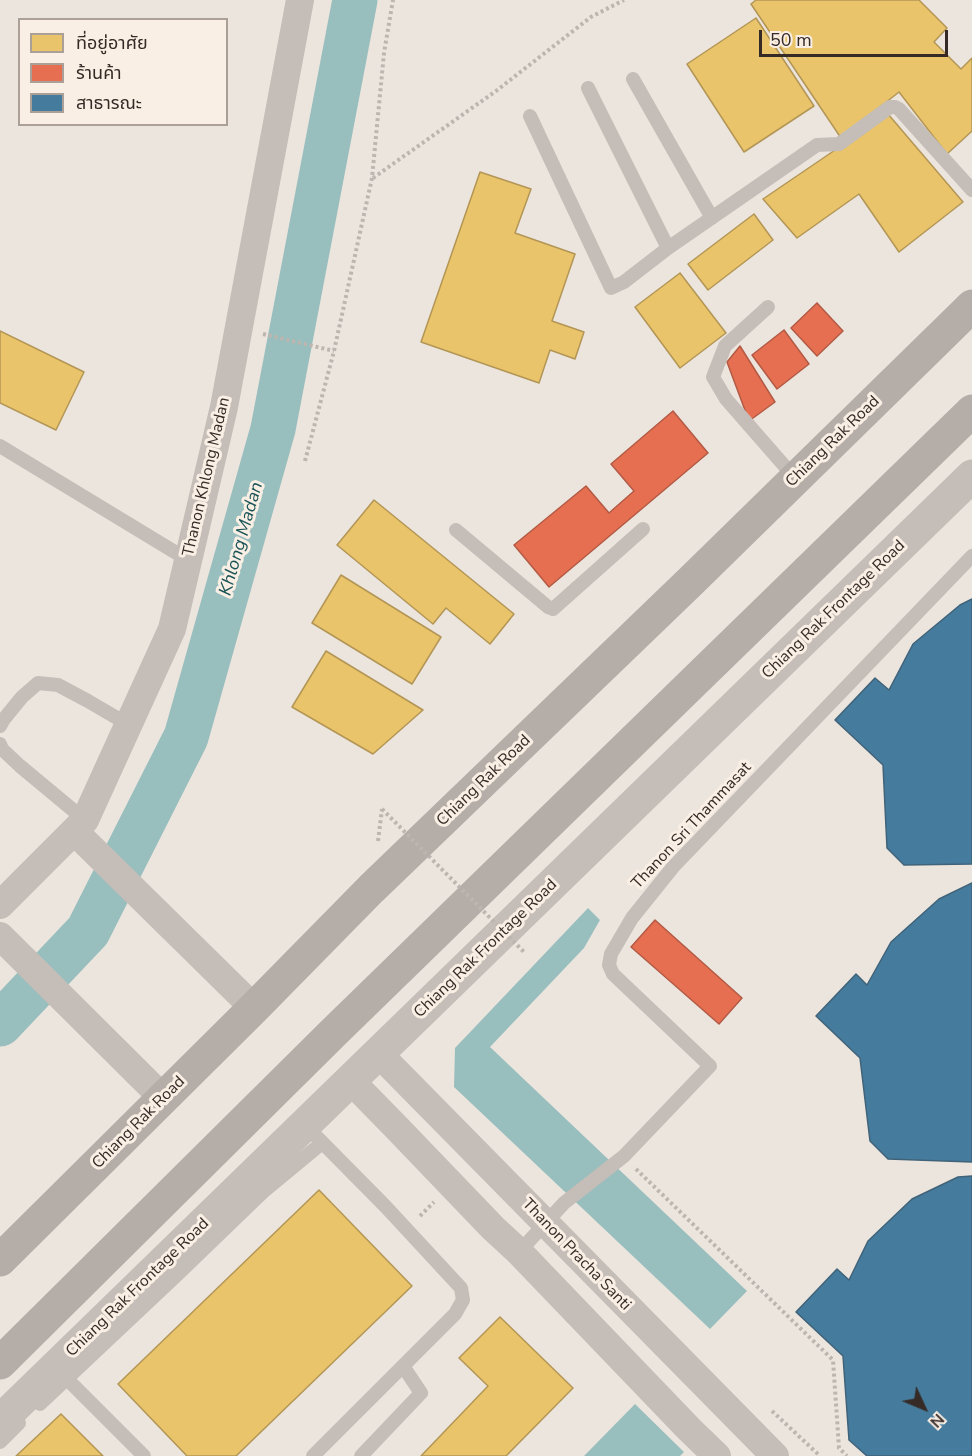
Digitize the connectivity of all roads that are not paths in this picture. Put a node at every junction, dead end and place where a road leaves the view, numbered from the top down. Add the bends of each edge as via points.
1 (300, 0) edge
2 (633, 79) dead end
3 (588, 88) dead end
4 (530, 116) dead end
5 (972, 190) edge
6 (712, 218) junction
7 (668, 248) junction
8 (972, 306) edge
9 (768, 307) dead end
10 (972, 411) edge
11 (0, 446) edge
12 (972, 476) edge
13 (795, 478) junction
14 (643, 529) dead end
15 (456, 530) dead end
16 (972, 556) edge
17 (188, 560) junction
18 (129, 725) junction
19 (0, 726) edge
20 (0, 744) edge
21 (84, 834) junction
22 (0, 905) edge
23 (0, 936) edge
24 (254, 1008) junction
25 (378, 1053) junction
26 (351, 1081) junction
27 (164, 1099) junction
28 (313, 1134) junction
29 (555, 1214) junction
30 (519, 1252) junction
31 (0, 1260) edge
32 (0, 1362) edge
33 (403, 1366) junction
34 (61, 1374) junction
35 (0, 1421) edge
36 (0, 1442) edge
37 (144, 1456) edge
38 (313, 1456) edge
39 (361, 1456) edge
40 (717, 1456) edge
41 (775, 1456) edge

1 - 17 street, Thanon Khlong Madan via 224,408
2 - 6 lane
3 - 7 lane
4 - 7 lane via 611,288
5 - 6 lane via 895,106 839,144 817,145
6 - 7 lane
8 - 13 main road, Chiang Rak Road
9 - 13 lane via 725,346 713,377 726,399
10 - 32 main road
11 - 17 lane
12 - 25 street, Chiang Rak Frontage Road
13 - 24 main road, Chiang Rak Road
14 - 15 lane via 554,609
16 - 29 lane, Thanon Sri Thammasat via 673,867 632,918 610,954 613,974 710,1066 624,1156
17 - 18 street, Thanon Khlong Madan via 172,629
18 - 19 lane via 58,685 38,683
18 - 21 street, Thanon Khlong Madan
20 - 21 lane
21 - 22 street, Thanon Khlong Madan
21 - 24 street via 159,916
23 - 27 street
24 - 27 main road, Chiang Rak Road
25 - 26 street, Chiang Rak Frontage Road
25 - 29 street, Thanon Pracha Santi
26 - 28 street, Chiang Rak Frontage Road
26 - 30 street
27 - 31 main road, Chiang Rak Road
28 - 33 lane via 461,1288 463,1300 454,1314
28 - 34 street, Chiang Rak Frontage Road
29 - 30 lane, Thanon Sri Thammasat
29 - 41 street, Thanon Pracha Santi
30 - 40 street
33 - 38 lane
33 - 39 lane via 421,1393
34 - 35 street, Chiang Rak Frontage Road
34 - 36 lane
34 - 37 lane

